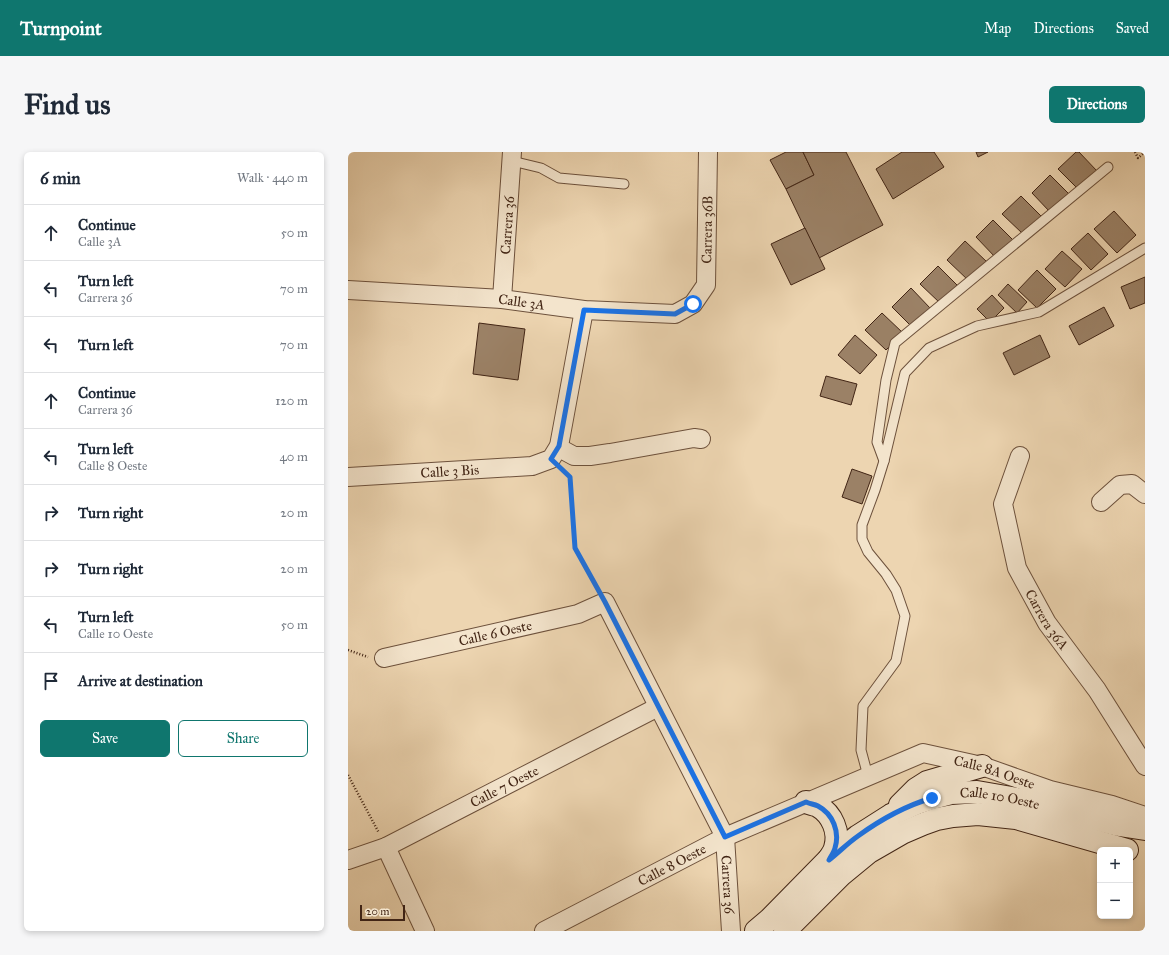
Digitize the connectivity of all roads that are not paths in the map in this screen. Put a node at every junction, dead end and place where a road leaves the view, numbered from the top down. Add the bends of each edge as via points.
1 (708, 152) edge
2 (512, 157) edge
3 (1108, 167) dead end
4 (624, 184) dead end
5 (1145, 248) edge
6 (348, 290) edge
7 (502, 299) junction
8 (693, 304) joint
9 (584, 310) junction
10 (701, 439) dead end
11 (555, 453) junction
12 (1020, 456) dead end
13 (884, 461) junction
14 (348, 477) edge
15 (1145, 494) edge
16 (1101, 502) dead end
17 (605, 602) joint
18 (384, 658) road end
19 (658, 707) junction
20 (982, 766) junction
21 (1145, 766) edge
22 (868, 776) junction
23 (806, 802) junction
24 (891, 815) junction
25 (1145, 816) edge
26 (1145, 830) edge
27 (725, 837) junction
28 (386, 846) junction
29 (1118, 847) edge
30 (1133, 851) edge
31 (1145, 854) edge
32 (348, 860) edge
33 (829, 860) junction
34 (426, 931) edge
35 (544, 931) edge
36 (731, 931) edge
37 (756, 931) edge
38 (785, 931) edge

1 - 8 street, Carrera 36B via 706,285
2 - 4 lane via 541,168 558,178
2 - 7 street, Carrera 36
3 - 13 lane via 895,343 886,380 877,442
5 - 13 lane via 1039,312 977,326 929,348 905,373
6 - 7 street, Calle 3A
7 - 9 street, Calle 3A
8 - 9 street, Calle 3A via 675,314
9 - 11 street
10 - 11 street via 694,438 590,456 574,456 563,450
11 - 14 street, Calle 3 Bis via 532,466
12 - 21 street, Carrera 36A via 1003,504 1016,568 1047,623 1097,690
13 - 22 lane via 862,525 862,539 868,552 896,590 905,616 896,661 863,706 861,750
15 - 16 street via 1132,484 1120,485
17 - 18 street, Calle 6 Oeste via 578,614
17 - 19 street, Carrera 36
19 - 27 street, Carrera 36
19 - 28 street, Calle 7 Oeste
20 - 22 street, Calle 8A Oeste via 923,753
20 - 24 main road via 927,782 908,796
20 - 25 street, Calle 8A Oeste via 1050,790
22 - 23 street, Calle 8 Oeste
23 - 27 street, Calle 8 Oeste
23 - 33 main road via 818,806 834,824 837,836 835,849
24 - 26 main road, Calle 10 Oeste via 932,798 977,792
24 - 33 main road, Calle 10 Oeste via 858,836
27 - 35 street, Calle 8 Oeste
27 - 36 street, Carrera 36
28 - 32 street, Calle 7 Oeste
28 - 34 street
29 - 38 main road, Calle 10 Oeste via 1016,818 978,814 937,819 902,833 869,852 841,875
30 - 31 main road, Calle 10 Oeste
33 - 37 main road, Calle 10 Oeste

